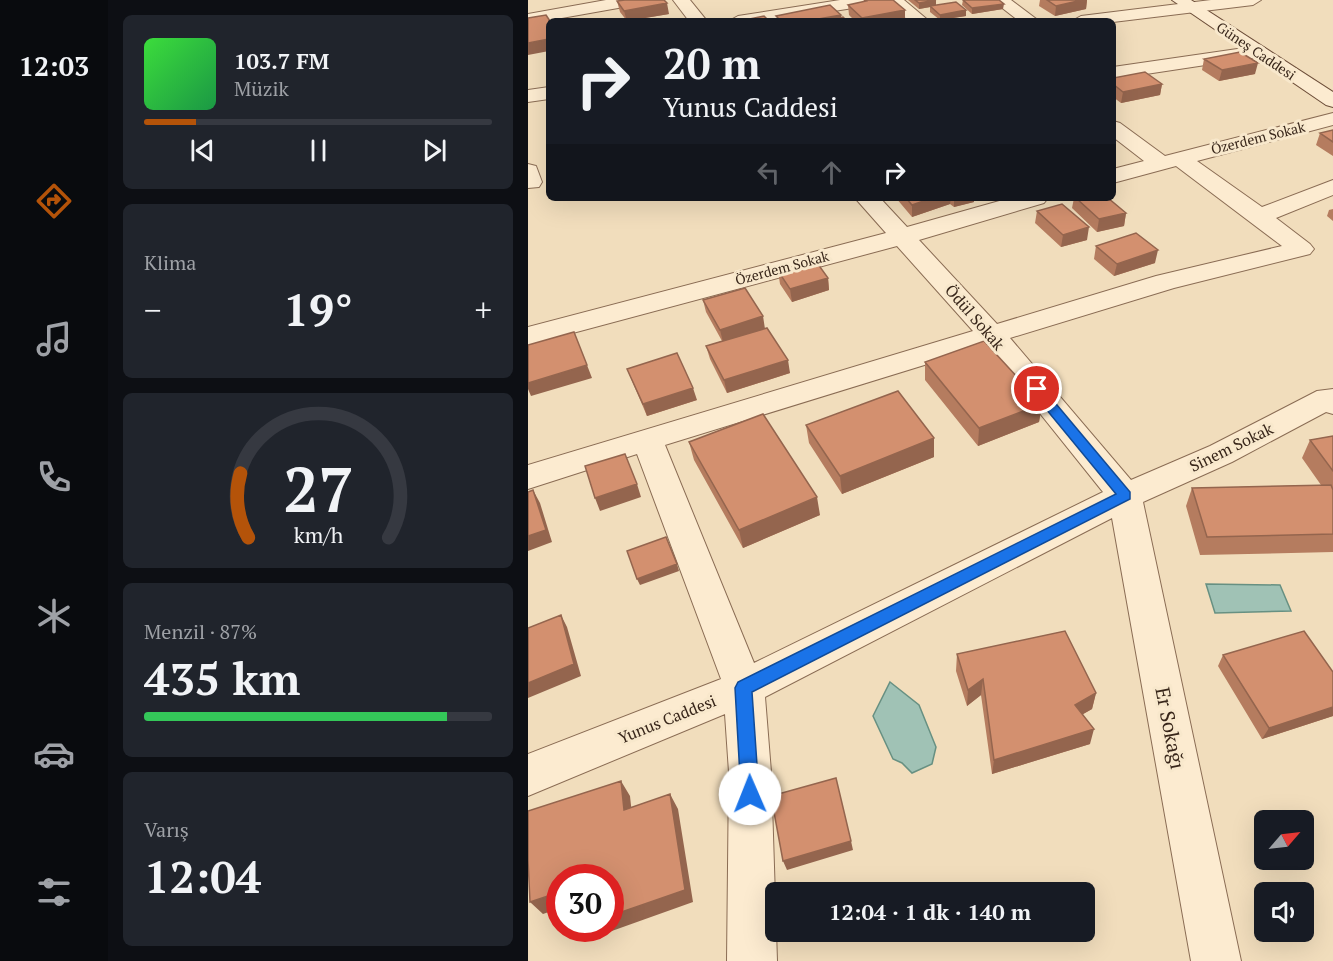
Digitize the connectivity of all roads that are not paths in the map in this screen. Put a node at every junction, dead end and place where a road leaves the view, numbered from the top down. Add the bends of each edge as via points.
1 (635, 0) edge
2 (681, 0) edge
3 (872, 0) edge
4 (893, 0) edge
5 (1000, 0) edge
6 (1253, 0) edge
7 (1186, 4) edge
8 (570, 11) edge
9 (696, 18) edge
10 (757, 18) edge
11 (916, 18) edge
12 (1026, 18) edge
13 (1100, 18) edge
14 (528, 19) edge
15 (1258, 52) junction
16 (1116, 73) edge
17 (546, 93) edge
18 (528, 96) edge
19 (1333, 101) edge
20 (1333, 119) edge
21 (1116, 129) edge
22 (1169, 160) junction
23 (1116, 175) edge
24 (1333, 187) edge
25 (870, 201) edge
26 (1026, 201) edge
27 (1259, 216) junction
28 (904, 236) junction
29 (528, 336) edge
30 (993, 336) junction
31 (1333, 404) edge
32 (647, 439) junction
33 (528, 477) edge
34 (1125, 495) junction
35 (744, 688) junction
36 (528, 775) edge
37 (752, 961) edge
38 (1216, 961) edge

1 - 8 street
2 - 9 street
3 - 10 street
4 - 11 street
5 - 12 street
6 - 7 street
7 - 13 street
7 - 15 street, Güneş Caddesi
8 - 14 street
15 - 16 street
15 - 19 street, Güneş Caddesi
17 - 18 street
20 - 22 street, Özerdem Sokak
21 - 22 street
22 - 23 street, Özerdem Sokak
22 - 27 street
24 - 27 street
25 - 28 street, Ödül Sokak
26 - 28 street, Özerdem Sokak
27 - 30 street via 1301,249 1165,282
28 - 29 street, Özerdem Sokak
28 - 30 street, Ödül Sokak
30 - 32 street
30 - 34 street, Ödül Sokak
31 - 34 street, Sinem Sokak via 1328,398 1221,454
32 - 33 street
32 - 35 street
34 - 35 street, Yunus Caddesi
34 - 38 street, Er Sokağı
35 - 36 street, Yunus Caddesi
35 - 37 street via 750,772

